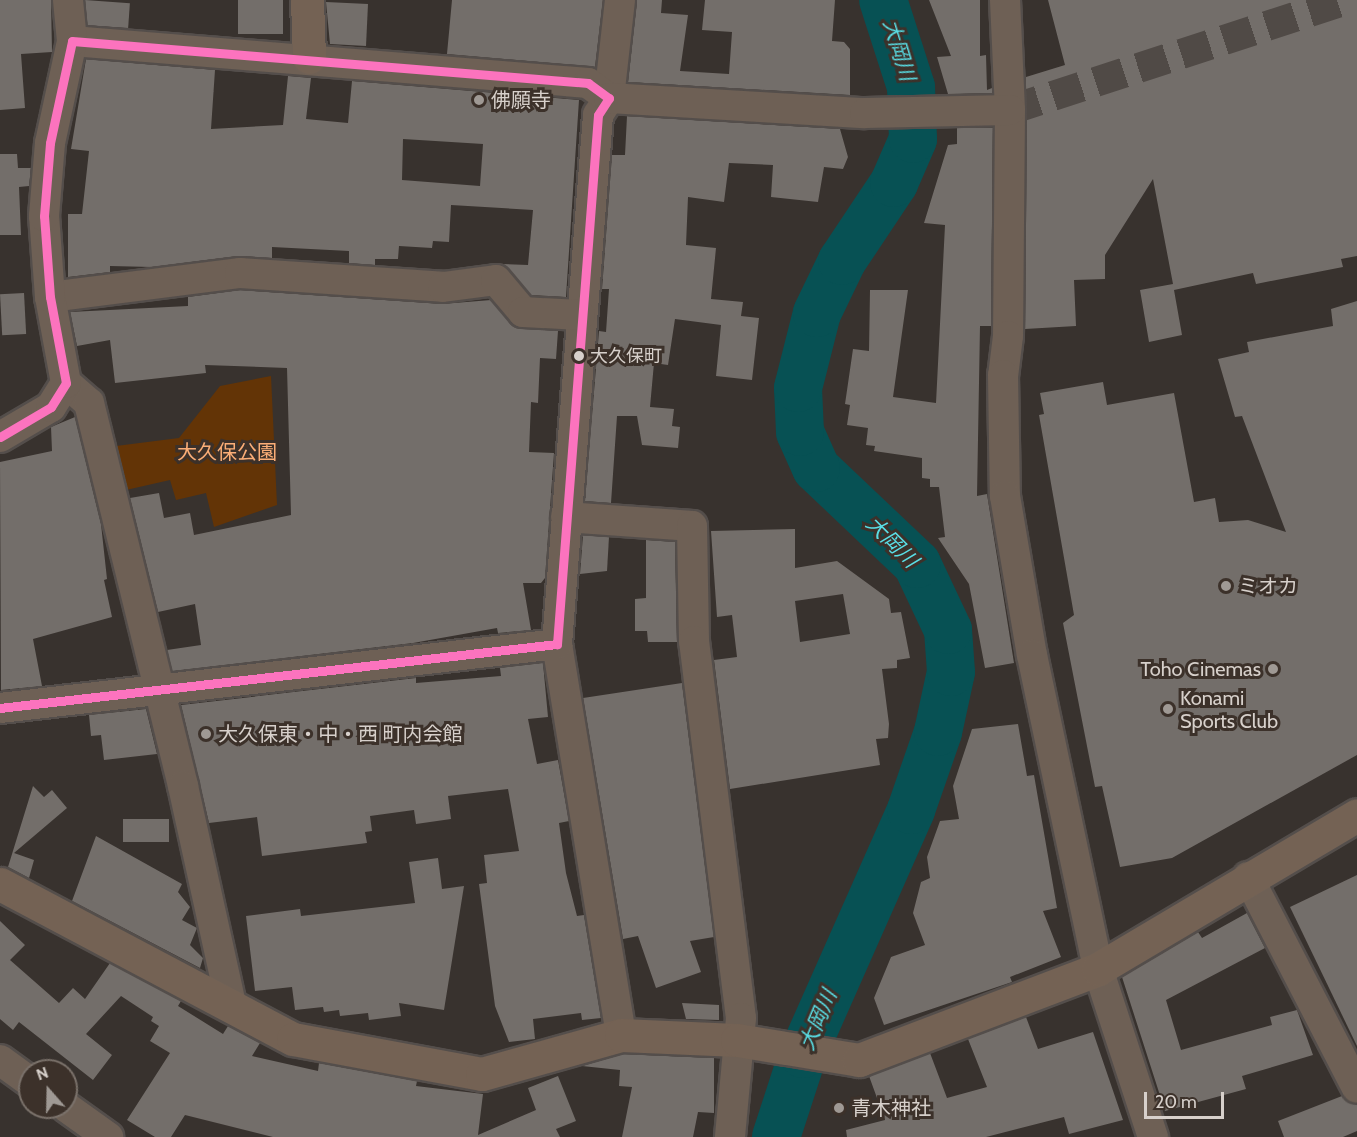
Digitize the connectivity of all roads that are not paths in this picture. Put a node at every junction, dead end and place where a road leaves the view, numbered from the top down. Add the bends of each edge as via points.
1 (68, 0) edge
2 (308, 0) edge
3 (620, 0) edge
4 (1005, 0) edge
5 (72, 41) junction
6 (309, 57) junction
7 (609, 98) junction
8 (1010, 110) junction
9 (50, 297) junction
10 (580, 315) junction
11 (66, 383) junction
12 (0, 437) edge
13 (566, 517) junction
14 (557, 644) junction
15 (158, 687) junction
16 (0, 708) edge
17 (1357, 816) edge
18 (1248, 877) junction
19 (0, 884) edge
20 (1098, 969) junction
21 (231, 1005) junction
22 (621, 1035) junction
23 (736, 1040) junction
24 (0, 1060) edge
25 (18, 1073) edge
26 (1357, 1088) edge
27 (78, 1116) edge
28 (108, 1137) edge
29 (730, 1137) edge
30 (1153, 1137) edge

1 - 5 street
2 - 6 street
3 - 7 street
4 - 8 street
5 - 6 street
5 - 9 street via 50,143 44,216
6 - 7 street via 588,83
7 - 8 street via 865,113 948,115
7 - 10 street via 598,115
8 - 20 street via 1008,336 1003,375 1005,496 1032,655
9 - 10 street via 240,273 443,287 496,279 523,312
9 - 11 street
10 - 13 street
11 - 12 street via 51,407
11 - 15 street via 89,403
13 - 14 street
13 - 23 street via 692,526 694,641 741,1018
14 - 15 street
14 - 22 street
15 - 16 street
15 - 21 street
17 - 18 street
18 - 20 street
18 - 26 street
19 - 21 street
20 - 23 street via 859,1060
20 - 30 street
21 - 22 street via 293,1039 482,1074
22 - 23 street
23 - 29 street
24 - 25 street
27 - 28 street

